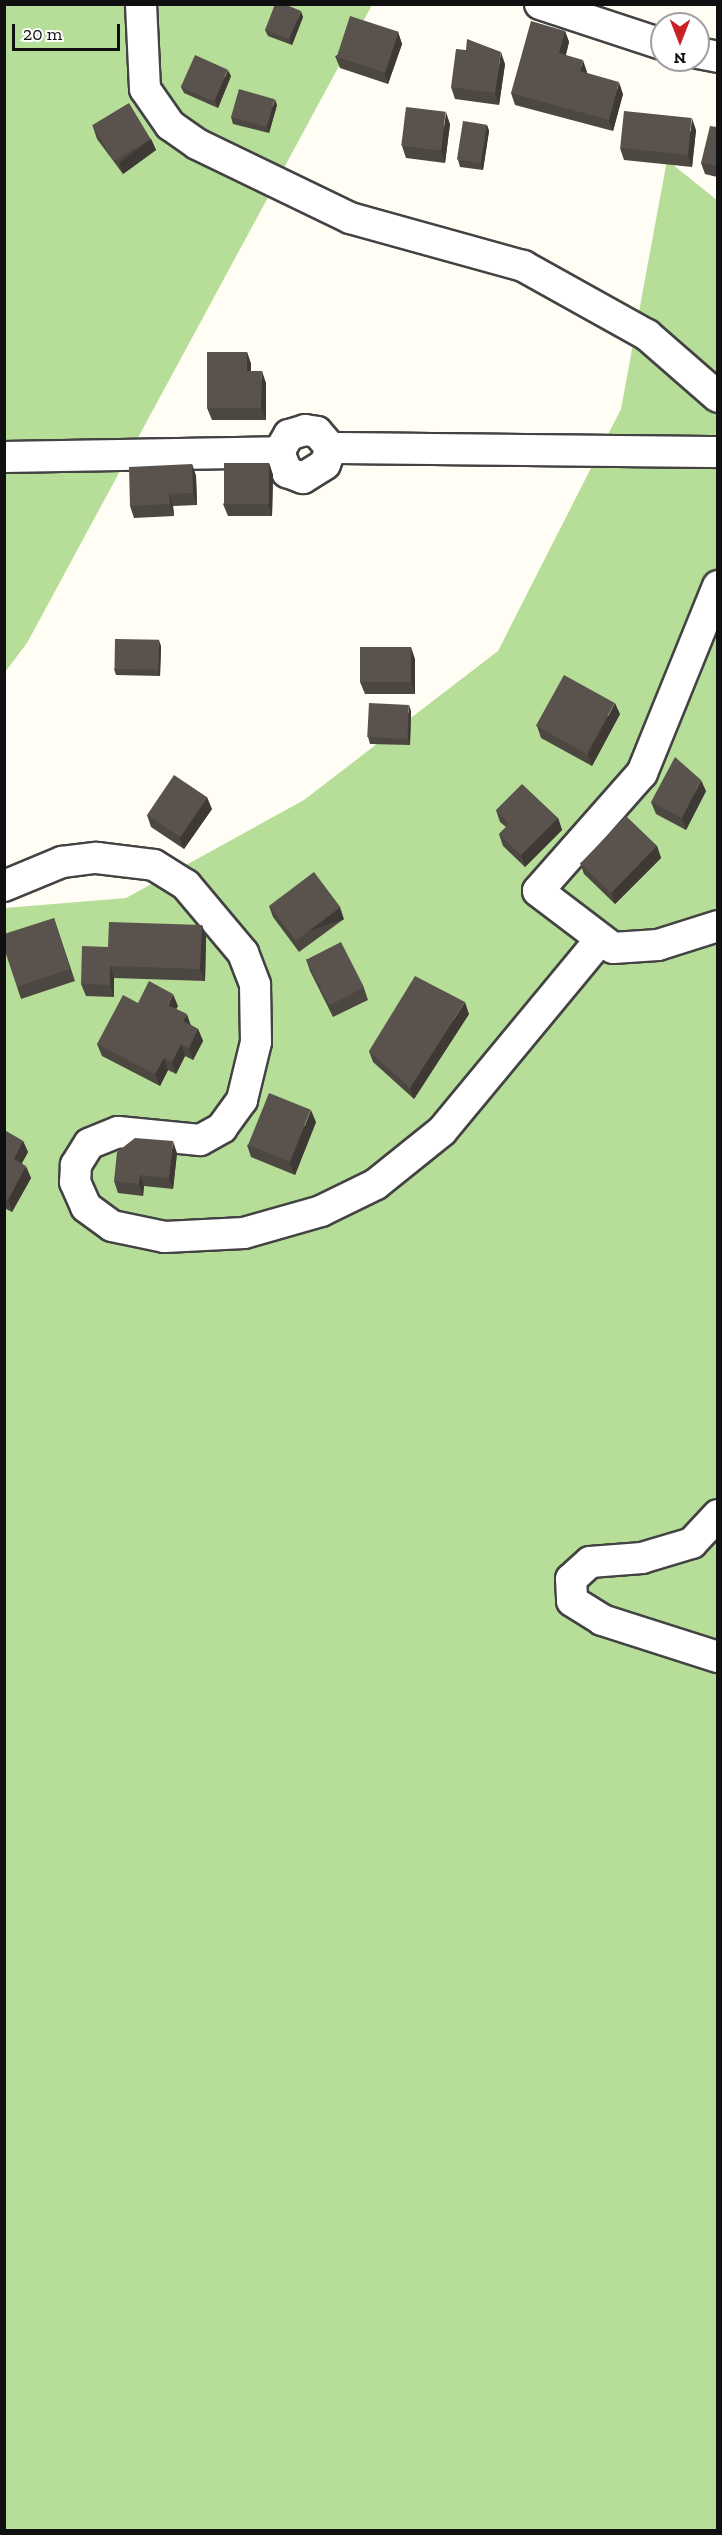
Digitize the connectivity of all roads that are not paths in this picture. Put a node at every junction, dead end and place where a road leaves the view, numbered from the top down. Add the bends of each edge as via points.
1 (141, 4) edge
2 (540, 4) edge
3 (650, 40) edge
4 (717, 397) edge
5 (717, 452) edge
6 (4, 457) edge
7 (717, 586) edge
8 (4, 886) edge
9 (717, 926) edge
10 (599, 941) junction
11 (717, 1515) edge
12 (717, 1657) edge

1 - 4 street via 145,89 170,125 197,144 350,218 523,266 647,336
2 - 3 street
5 - 6 street via 331,448 317,432 305,430 289,435 279,452
7 - 10 street via 642,773 538,891
8 - 10 street via 62,862 97,858 154,865 186,885 243,953 255,985 256,1042 242,1100 222,1128 200,1140 118,1132 89,1144 76,1165 75,1182 86,1207 112,1226 165,1237 244,1233 321,1211 376,1184 442,1131
9 - 10 street via 636,949
11 - 12 street via 692,1543 642,1558 590,1563 571,1579 572,1601 602,1620

